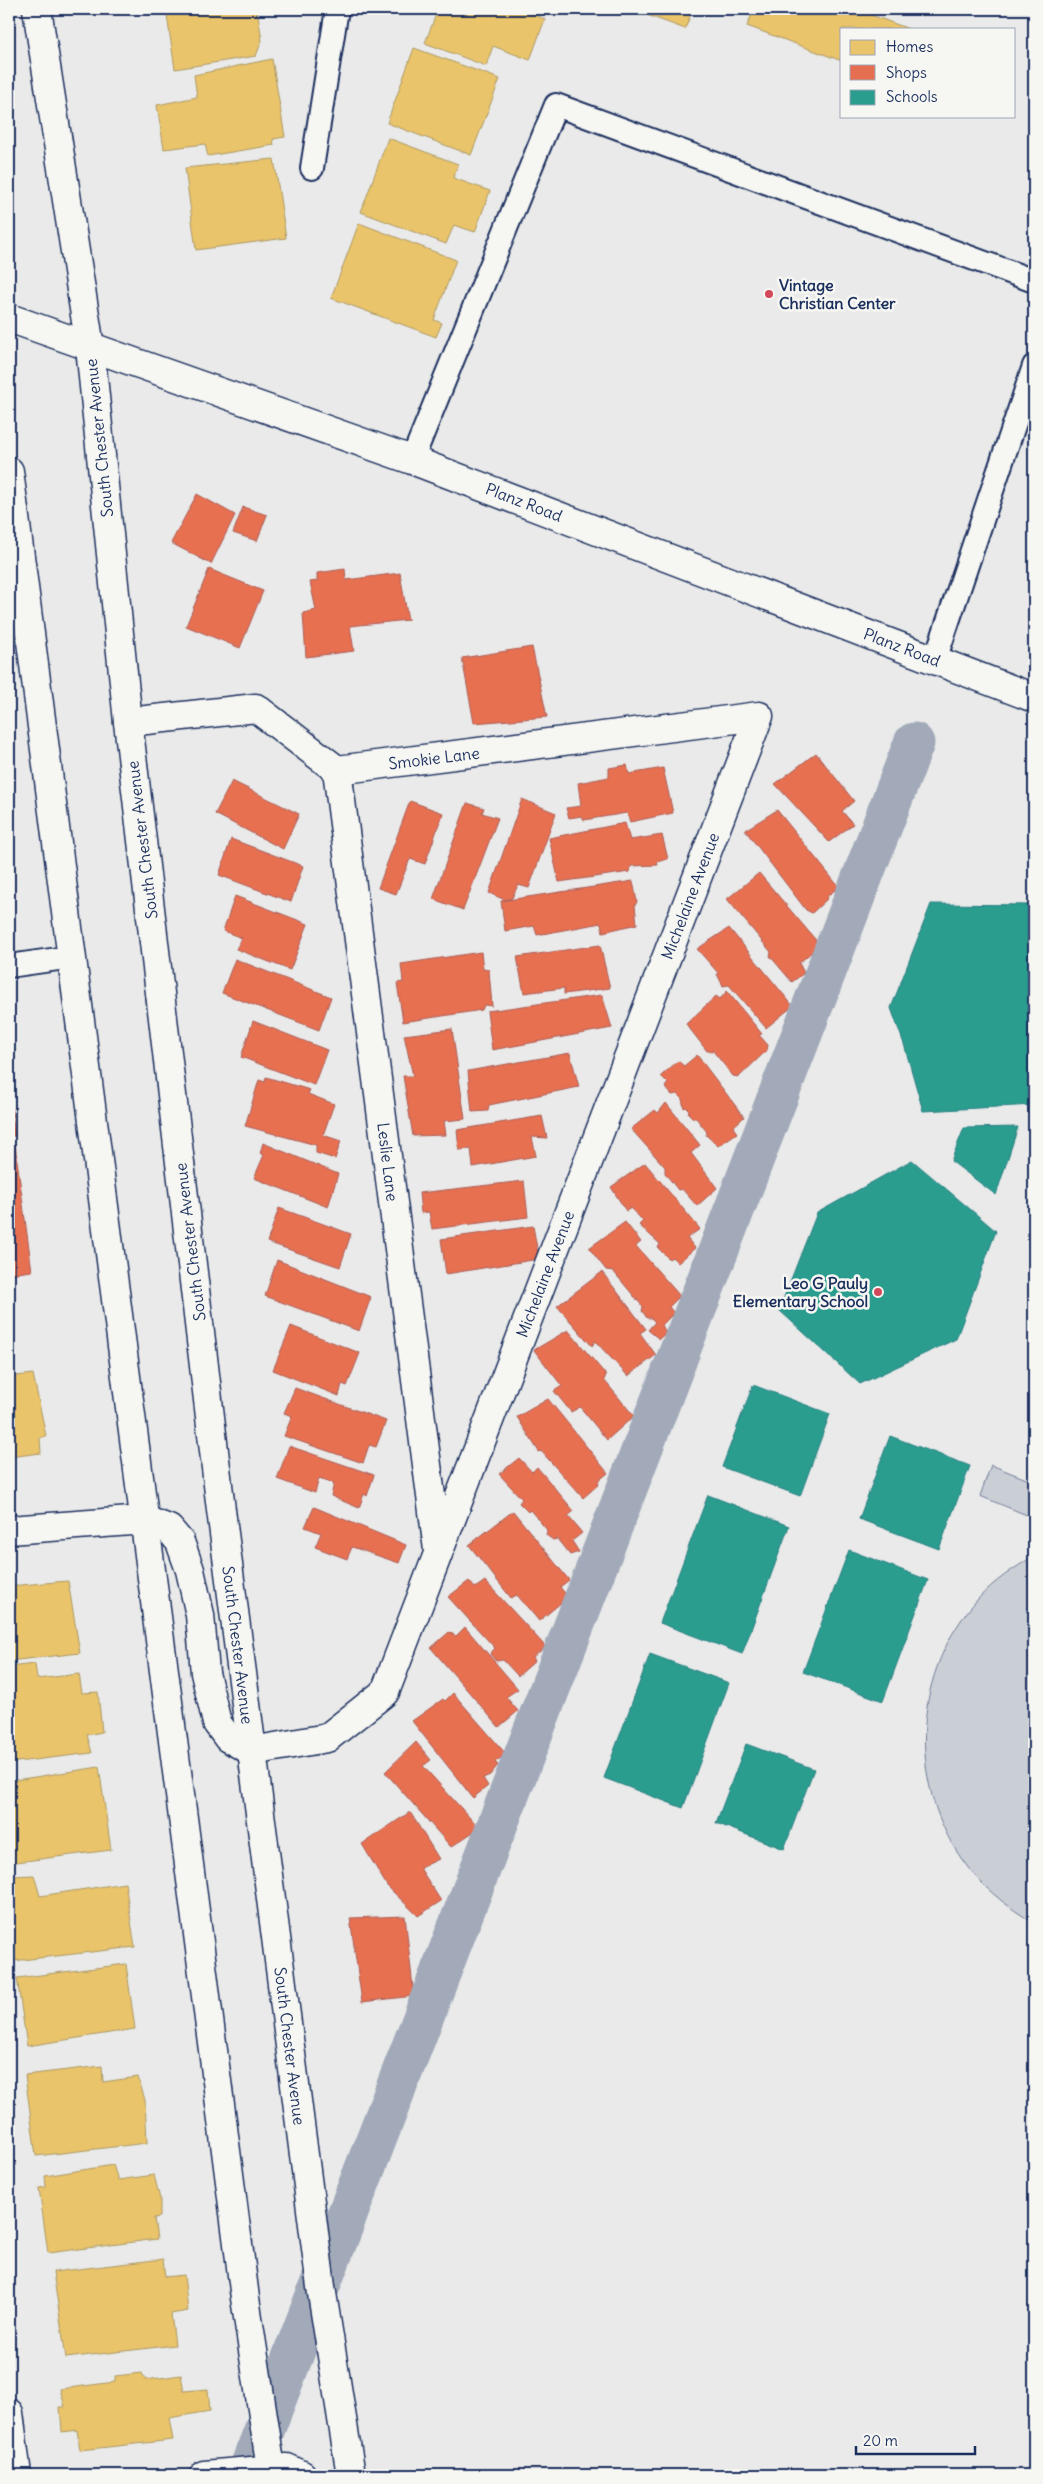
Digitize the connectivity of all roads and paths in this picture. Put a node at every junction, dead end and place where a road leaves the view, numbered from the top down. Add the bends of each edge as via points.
1 (37, 9) edge
2 (337, 9) edge
3 (312, 168) dead end
4 (1034, 281) edge
5 (9, 318) edge
6 (90, 347) junction
7 (1034, 366) edge
8 (412, 460) junction
9 (9, 471) edge
10 (934, 660) junction
11 (1034, 698) edge
12 (759, 716) joint
13 (128, 722) junction
14 (337, 770) junction
15 (72, 957) junction
16 (9, 966) edge
17 (145, 1520) junction
18 (9, 1530) edge
19 (438, 1554) junction
20 (252, 1751) junction
21 (9, 2412) edge
22 (272, 2472) edge
23 (17, 2475) edge
24 (204, 2475) edge
25 (302, 2475) edge
26 (351, 2475) edge

1 - 6 main road, South Chester Avenue
2 - 3 lane
4 - 8 lane via 556,105
5 - 6 main road, Planz Road
6 - 8 main road, Planz Road
6 - 13 main road, South Chester Avenue
7 - 10 lane
8 - 10 main road, Planz Road
9 - 15 main road
10 - 11 main road, Planz Road
12 - 14 main road, Smokie Lane
12 - 19 main road, Michelaine Avenue
13 - 14 main road via 256,708
13 - 20 main road, South Chester Avenue
14 - 19 main road, Leslie Lane
15 - 16 lane
15 - 17 main road
17 - 18 main road
17 - 20 main road via 169,1529 180,1542 200,1615 205,1673 217,1722 228,1738
17 - 22 main road via 243,2288
19 - 20 main road, Michelaine Avenue via 385,1692 327,1738
20 - 26 main road, South Chester Avenue via 321,2287
21 - 23 main road
22 - 24 main road
22 - 25 main road via 287,2468

